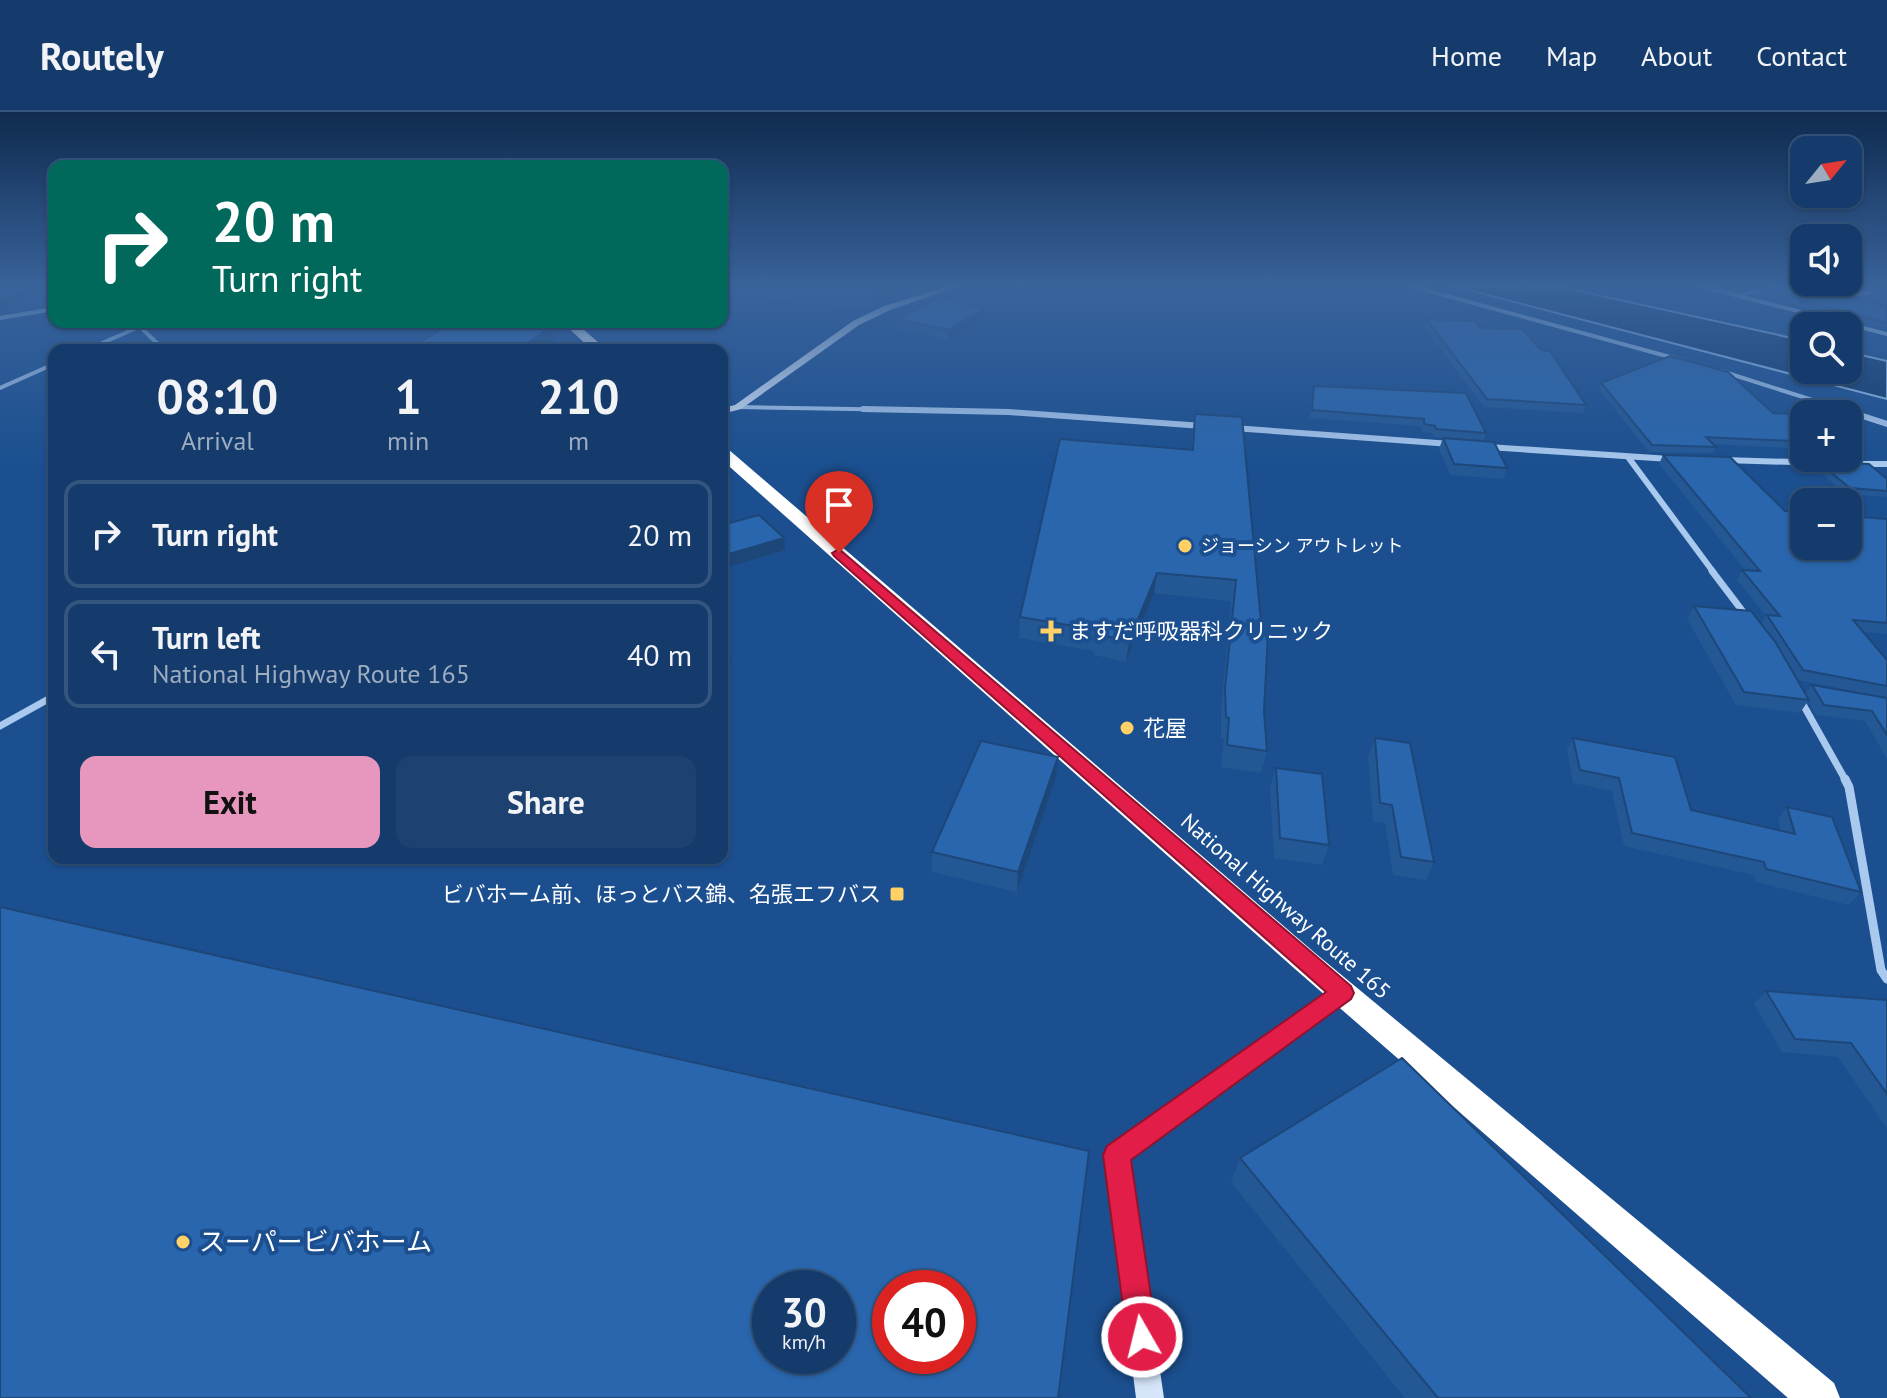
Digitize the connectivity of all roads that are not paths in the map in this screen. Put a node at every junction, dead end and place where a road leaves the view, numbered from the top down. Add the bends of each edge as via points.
1 (824, 346) edge
2 (1631, 346) edge
3 (1686, 361) edge
4 (48, 367) edge
5 (1717, 370) edge
6 (0, 388) edge
7 (738, 407) junction
8 (728, 410) edge
9 (1887, 424) edge
10 (1215, 427) edge
11 (1231, 428) edge
12 (1453, 444) edge
13 (1485, 447) edge
14 (728, 457) edge
15 (1628, 457) junction
16 (1674, 459) edge
17 (1721, 460) edge
18 (1790, 462) edge
19 (1862, 464) edge
20 (1887, 464) edge
21 (1755, 627) edge
22 (1793, 686) edge
23 (48, 699) edge
24 (0, 726) edge
25 (1887, 979) edge
26 (1343, 993) junction
27 (1150, 1398) edge
28 (1819, 1398) edge

1 - 7 street
2 - 3 street
4 - 6 street
5 - 9 street
7 - 8 street
7 - 10 street via 1009,412
11 - 12 street
13 - 15 street
14 - 26 highway, National Highway Route 165
15 - 16 street
15 - 21 street
17 - 18 street
19 - 20 street
22 - 25 street via 1849,787 1881,970
23 - 24 street
26 - 27 street via 1117,1155
26 - 28 highway, National Highway Route 165

